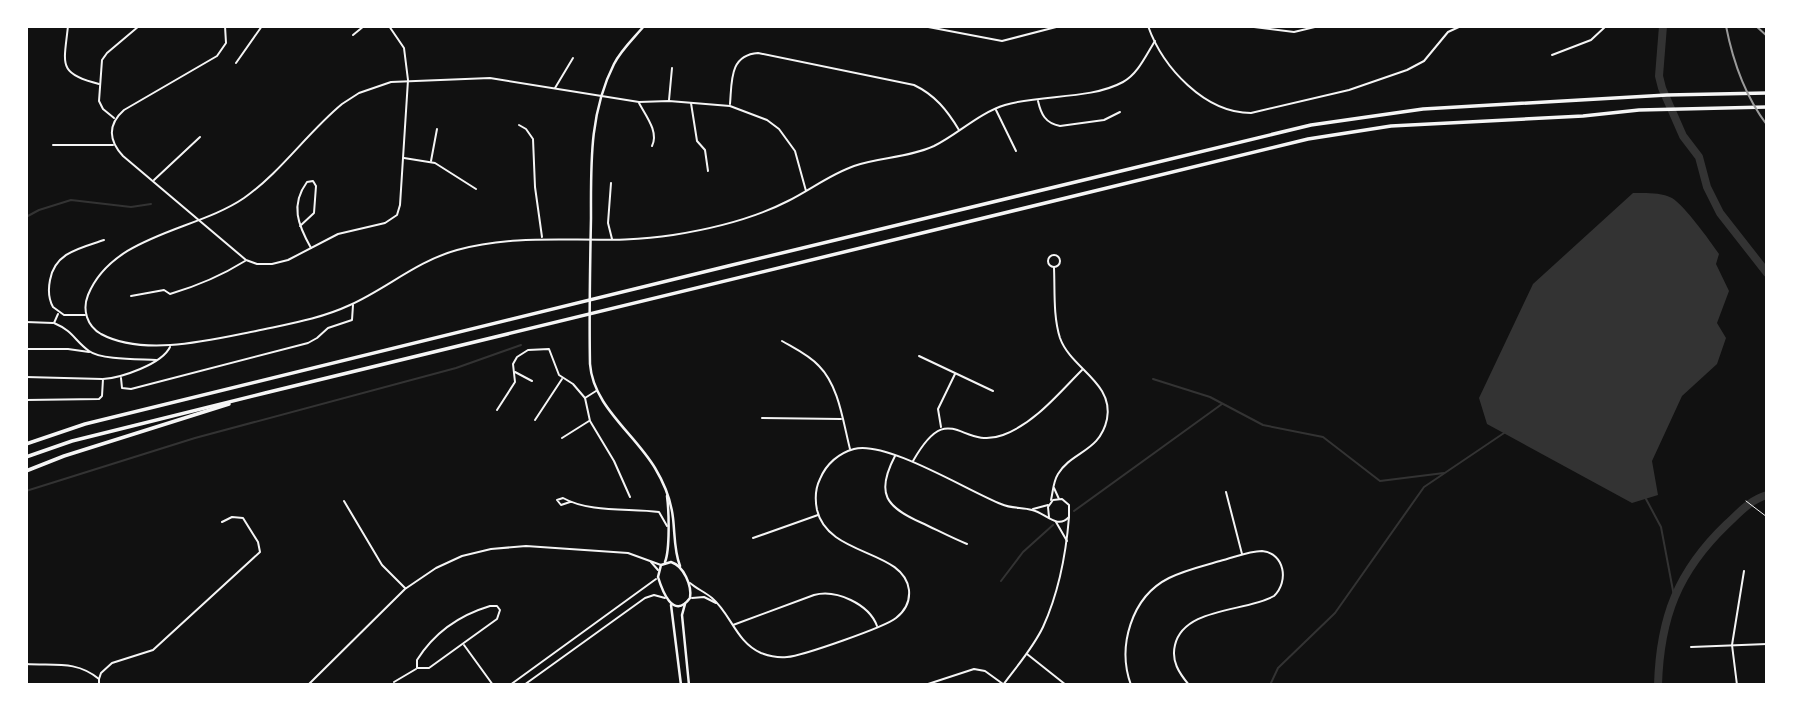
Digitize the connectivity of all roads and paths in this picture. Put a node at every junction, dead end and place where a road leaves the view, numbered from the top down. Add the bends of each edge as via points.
1 (68, 26) edge
2 (139, 26) edge
3 (225, 26) edge
4 (262, 26) edge
5 (364, 26) edge
6 (389, 26) edge
7 (644, 26) edge
8 (923, 26) edge
9 (1060, 26) edge
10 (1148, 26) edge
11 (1246, 26) edge
12 (1319, 26) edge
13 (1461, 26) edge
14 (1606, 26) edge
15 (353, 35) dead end
16 (1156, 41) junction
17 (1552, 55) dead end
18 (573, 58) dead end
19 (236, 63) dead end
20 (672, 68) dead end
21 (408, 80) junction
22 (99, 84) junction
23 (555, 89) junction
24 (1767, 93) edge
25 (601, 96) junction
26 (1038, 100) junction
27 (669, 101) junction
28 (639, 102) junction
29 (691, 102) junction
30 (730, 106) junction
31 (1767, 107) edge
32 (995, 109) junction
33 (1120, 112) dead end
34 (115, 119) junction
35 (519, 125) dead end
36 (437, 129) dead end
37 (960, 131) junction
38 (200, 137) dead end
39 (53, 145) dead end
40 (114, 145) junction
41 (652, 146) dead end
42 (1016, 151) dead end
43 (403, 158) junction
44 (431, 162) junction
45 (708, 171) dead end
46 (153, 181) junction
47 (611, 183) dead end
48 (476, 189) dead end
49 (806, 191) junction
50 (197, 220) junction
51 (300, 226) junction
52 (542, 238) junction
53 (104, 240) dead end
54 (590, 240) junction
55 (612, 240) junction
56 (311, 248) junction
57 (246, 260) junction
58 (1054, 268) dead end
59 (131, 296) dead end
60 (352, 304) junction
61 (58, 313) junction
62 (86, 315) junction
63 (26, 322) edge
64 (54, 323) junction
65 (782, 341) dead end
66 (170, 346) junction
67 (26, 349) edge
68 (90, 352) junction
69 (919, 356) dead end
70 (156, 360) junction
71 (1083, 369) junction
72 (514, 371) junction
73 (955, 373) junction
74 (26, 377) edge
75 (121, 378) junction
76 (103, 379) junction
77 (562, 379) junction
78 (532, 381) dead end
79 (596, 391) junction
80 (993, 391) dead end
81 (265, 393) junction
82 (584, 398) junction
83 (26, 400) edge
84 (497, 410) dead end
85 (762, 418) dead end
86 (842, 419) junction
87 (535, 420) dead end
88 (590, 421) junction
89 (941, 429) junction
90 (562, 438) dead end
91 (26, 444) edge
92 (850, 450) junction
93 (895, 455) junction
94 (26, 457) edge
95 (912, 463) junction
96 (26, 471) edge
97 (1053, 487) junction
98 (666, 490) junction
99 (1226, 492) dead end
100 (630, 497) dead end
101 (1059, 499) junction
102 (344, 501) dead end
103 (1746, 501) dead end
104 (570, 502) dead end
105 (1050, 503) junction
106 (1032, 510) junction
107 (819, 515) junction
108 (1049, 517) junction
109 (1069, 517) junction
110 (1767, 517) edge
111 (222, 522) dead end
112 (1056, 522) junction
113 (668, 526) junction
114 (753, 538) dead end
115 (1067, 542) junction
116 (967, 544) dead end
117 (1242, 555) junction
118 (650, 561) junction
119 (663, 564) junction
120 (680, 566) junction
121 (658, 570) junction
122 (1744, 571) dead end
123 (658, 577) junction
124 (687, 580) junction
125 (405, 589) junction
126 (666, 598) junction
127 (690, 598) junction
128 (670, 603) junction
129 (685, 604) junction
130 (717, 604) junction
131 (732, 625) junction
132 (877, 627) junction
133 (463, 644) junction
134 (1732, 645) junction
135 (1767, 645) edge
136 (1691, 647) dead end
137 (1026, 653) junction
138 (26, 664) edge
139 (417, 668) junction
140 (99, 679) junction
141 (394, 682) dead end
142 (1004, 684) edge
143 (99, 685) edge
144 (308, 685) edge
145 (493, 685) edge
146 (510, 685) edge
147 (524, 685) edge
148 (681, 685) edge
149 (689, 685) edge
150 (925, 685) edge
151 (1066, 685) edge
152 (1131, 685) edge
153 (1189, 685) edge
154 (1737, 685) edge

1 - 22 street via 68,71
2 - 22 street via 105,54
3 - 34 street via 226,43 217,56
4 - 19 street
5 - 15 street
6 - 21 street via 404,48
7 - 25 street via 618,57
8 - 9 street via 1002,41
10 - 16 street
11 - 12 street via 1294,33
13 - 16 street via 1448,32 1424,61 1407,70 1349,90 1251,113 1222,108 1190,89
14 - 17 street via 1591,40
16 - 26 street via 1132,75 1119,83
18 - 23 street
20 - 27 street
21 - 23 street via 489,78
21 - 43 street
21 - 50 street via 350,98 249,194
22 - 34 street via 101,105
23 - 25 street
24 - 91 highway via 1423,109 1297,128 85,424
25 - 28 street
25 - 54 street via 591,148
26 - 32 street
26 - 33 street via 1043,116 1060,126 1104,120
27 - 28 street
27 - 29 street
28 - 41 street via 654,134
29 - 30 street
29 - 45 street via 697,141 705,150
30 - 37 street via 735,65 742,57 758,53 914,85 941,103
30 - 49 street via 779,129 795,152
31 - 81 highway via 1391,127 1308,139
32 - 37 street
32 - 42 street
34 - 40 street via 111,131
35 - 52 street via 534,142
36 - 44 street
37 - 49 street via 911,155 857,165
38 - 46 street
39 - 40 street
40 - 46 street
43 - 44 street
43 - 56 street via 395,217 338,234
44 - 48 street
46 - 50 street
47 - 55 street via 608,223
49 - 55 street via 758,214 691,231
50 - 57 street
50 - 62 street via 116,260 89,294
51 - 51 street via 297,209 304,186 313,181 314,213
51 - 56 street
52 - 54 street
52 - 60 street via 492,242 442,255
53 - 61 street via 56,262 48,289
54 - 55 street
54 - 79 street via 590,370
56 - 57 street via 280,263
57 - 59 street via 209,282 170,294 164,290
58 - 71 street via 1061,340
60 - 66 street via 299,322
60 - 75 street via 352,320 329,328 308,343 131,389 122,388
61 - 62 street
61 - 64 street
62 - 66 street via 92,327 108,336
63 - 64 street
64 - 68 street via 69,330
65 - 86 street via 823,370
66 - 70 street
67 - 68 street
68 - 70 street
69 - 73 street
70 - 75 street
71 - 89 street via 1030,421 1003,435 988,438
71 - 97 street via 1104,393 1107,418 1094,445 1061,470
72 - 77 street via 522,352 549,349
72 - 78 street
72 - 84 street via 515,382
73 - 80 street
73 - 89 street via 938,409
74 - 76 street
75 - 76 street
76 - 83 street via 99,399
77 - 82 street
77 - 87 street
79 - 82 street
79 - 98 street via 649,459
81 - 94 highway via 72,441
81 - 96 highway
82 - 88 street
85 - 86 street
86 - 92 street
88 - 90 street
88 - 100 street
89 - 95 street via 924,442
92 - 93 street via 876,448
92 - 107 street via 833,460 821,475 816,497
93 - 95 street
93 - 116 street via 885,482 890,503 903,515
95 - 106 street via 1002,505
97 - 101 street
97 - 105 street
98 - 113 street
98 - 120 street
99 - 117 street
101 - 105 street
101 - 109 street via 1069,505
102 - 125 street via 382,565
103 - 110 lane
104 - 113 street via 659,512
105 - 106 street
105 - 108 street
106 - 108 street
107 - 114 street
107 - 132 street via 835,537 894,567 906,579 909,594 904,609
108 - 112 street
109 - 112 street
109 - 115 street
111 - 140 street via 243,518 260,552 153,650 111,663
112 - 115 street
113 - 119 street
115 - 137 street via 1047,616
117 - 152 street via 1177,574 1149,592 1126,638
117 - 153 street via 1262,551 1273,555 1283,569 1281,588 1270,598 1199,618 1182,629 1175,643 1175,661
118 - 119 street
118 - 121 street
118 - 125 street via 621,552 503,547 449,562
119 - 120 street
119 - 121 street
120 - 124 street
121 - 123 street
122 - 134 street
123 - 126 street
123 - 146 street
124 - 127 street
124 - 130 street
125 - 144 street
126 - 128 street
126 - 147 street via 645,598
127 - 129 street
127 - 130 street via 704,597
128 - 129 street
128 - 148 street
129 - 149 street via 682,615
130 - 131 street
131 - 132 street via 756,650 782,658
131 - 132 street via 827,593 868,610
133 - 139 street via 429,668
133 - 139 street via 499,617 499,608 490,606 469,614 444,629 420,655
133 - 145 street
134 - 135 street
134 - 136 street
134 - 154 street
137 - 142 street
137 - 151 street
138 - 140 street via 74,665
139 - 141 street
140 - 143 street
142 - 150 street via 974,669

